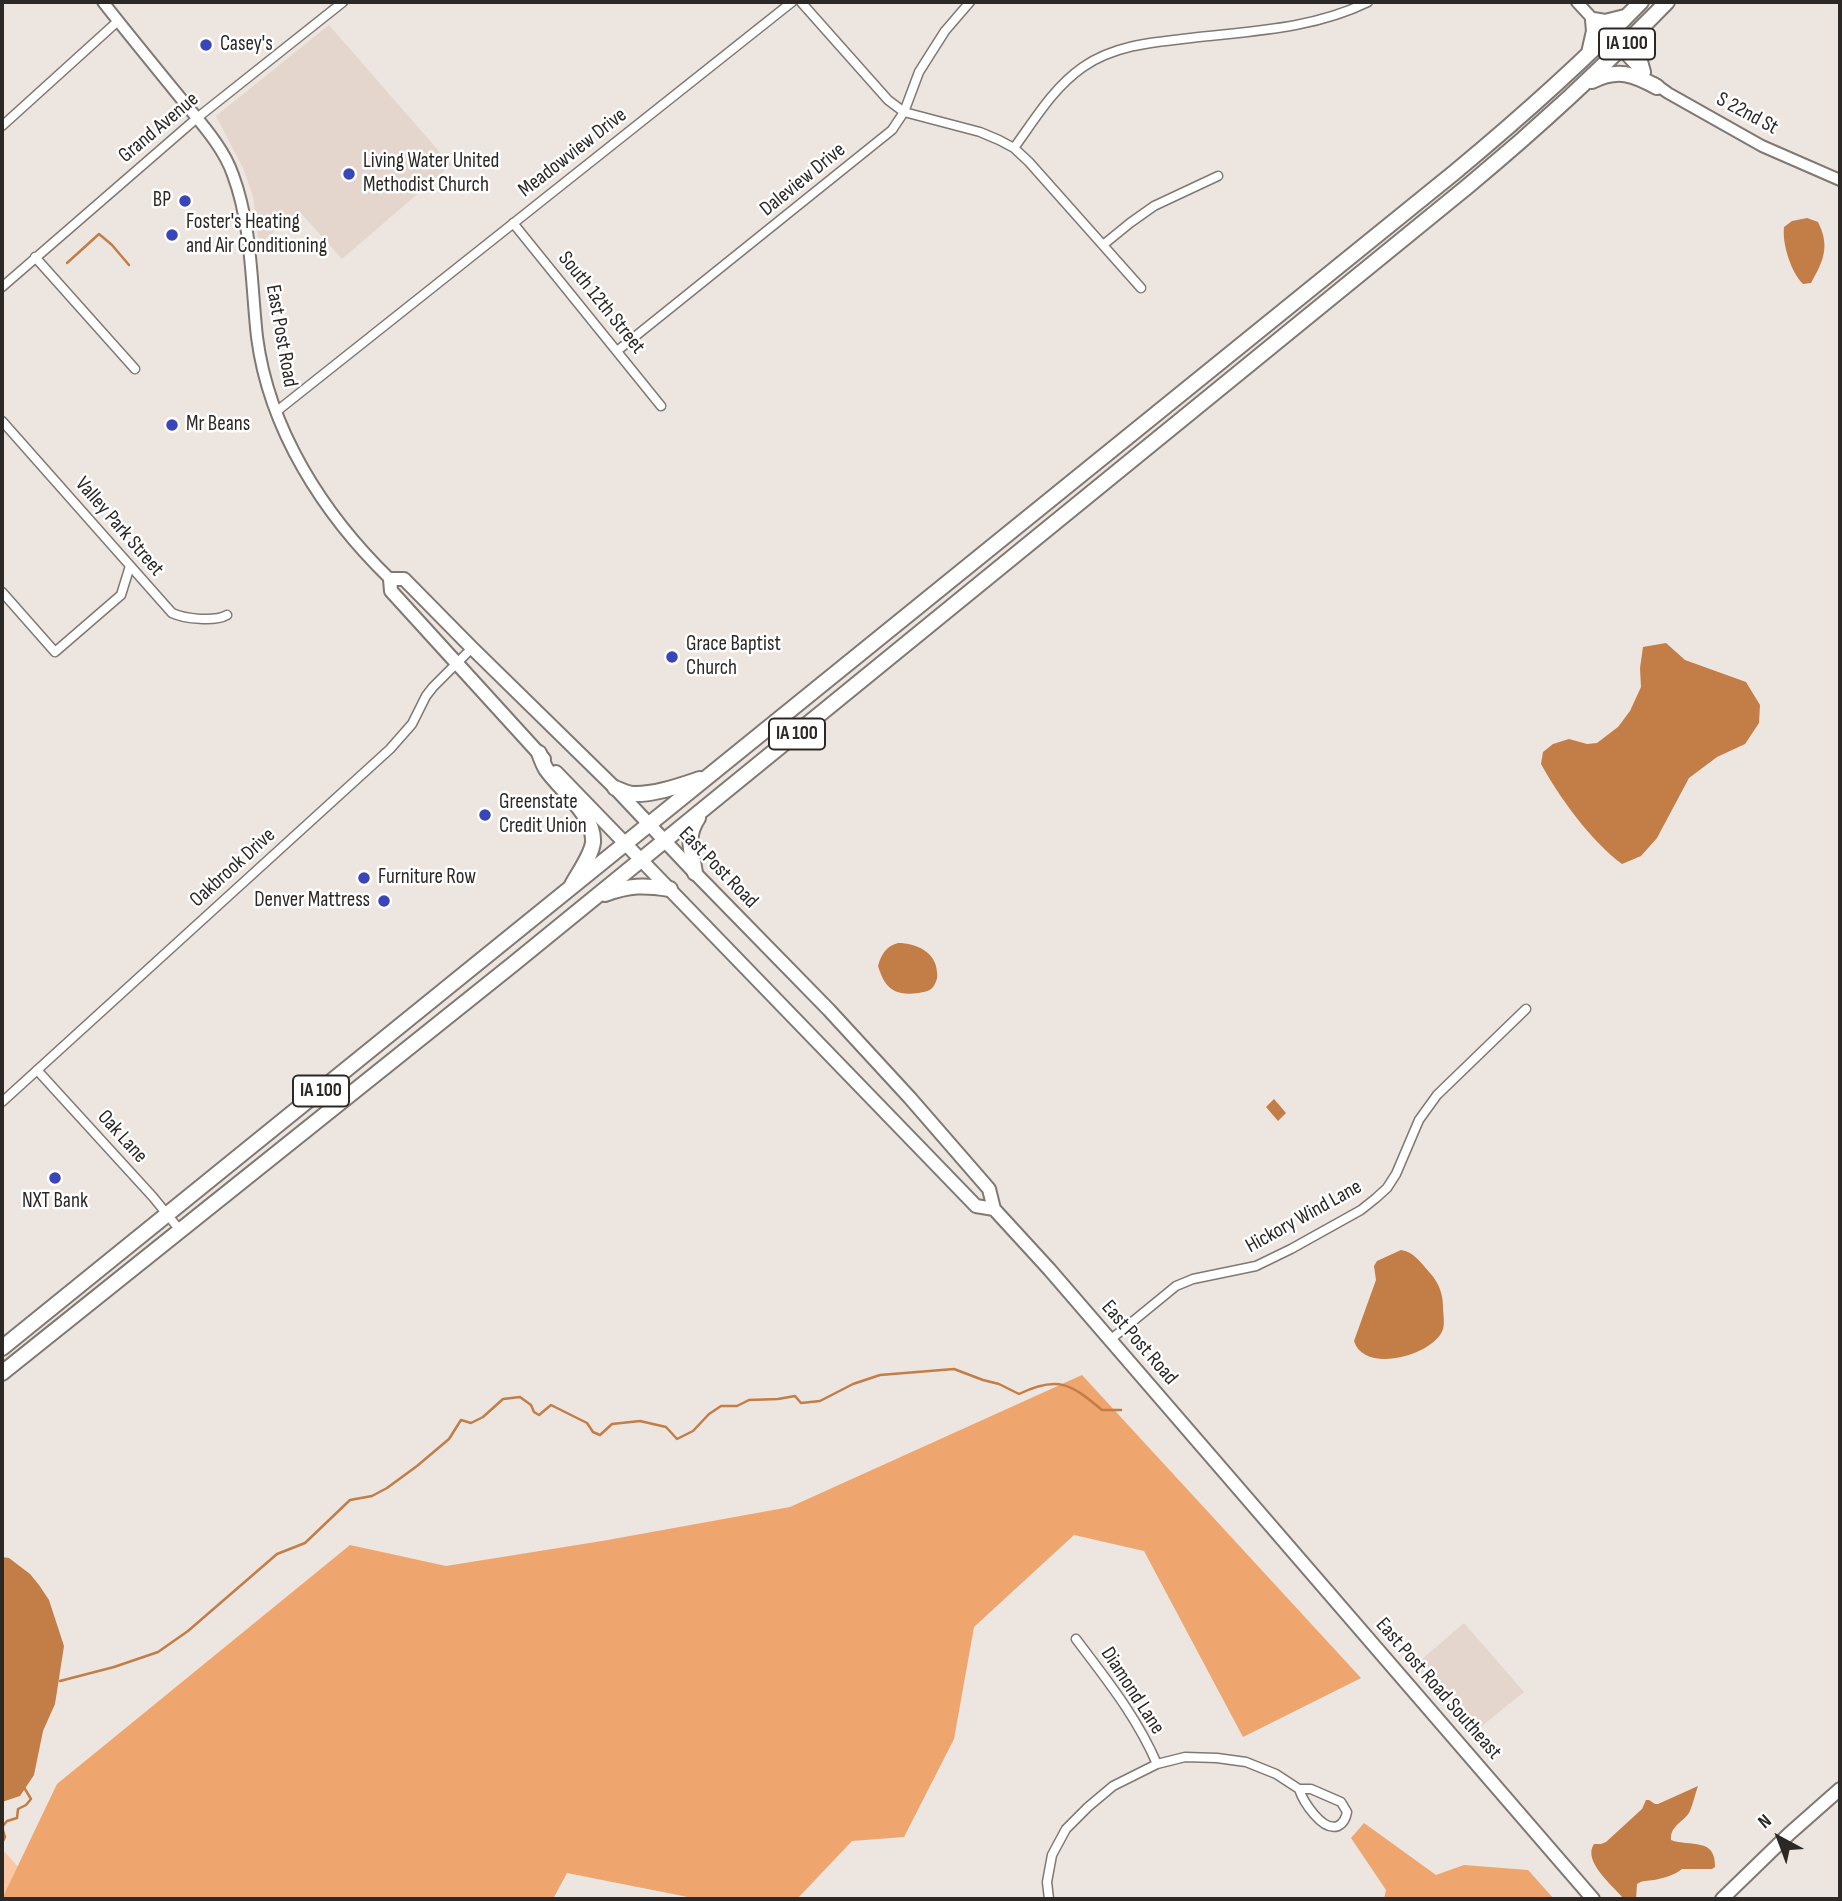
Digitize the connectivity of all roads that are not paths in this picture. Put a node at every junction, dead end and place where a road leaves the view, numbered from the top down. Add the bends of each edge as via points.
1 (103, 2) edge
2 (325, 2) edge
3 (343, 2) edge
4 (792, 2) edge
5 (801, 2) edge
6 (968, 2) edge
7 (1368, 2) edge
8 (1577, 2) edge
9 (1641, 2) edge
10 (1667, 2) edge
11 (332, 11) junction
12 (1627, 17) junction
13 (1593, 20) junction
14 (118, 21) junction
15 (1643, 27) junction
16 (1608, 36) junction
17 (1621, 50) junction
18 (1588, 54) junction
19 (1643, 72) junction
20 (1584, 85) junction
21 (1657, 87) junction
22 (904, 112) junction
23 (197, 118) junction
24 (2, 126) edge
25 (1014, 148) junction
26 (1218, 176) dead end
27 (1840, 180) edge
28 (513, 223) junction
29 (1103, 246) junction
30 (35, 257) junction
31 (2, 287) edge
32 (1141, 288) dead end
33 (617, 351) junction
34 (135, 369) dead end
35 (662, 405) dead end
36 (276, 411) junction
37 (2, 421) edge
38 (130, 566) junction
39 (390, 579) junction
40 (2, 592) edge
41 (227, 615) dead end
42 (472, 648) junction
43 (455, 663) junction
44 (539, 753) junction
45 (711, 775) junction
46 (615, 788) junction
47 (702, 811) junction
48 (650, 825) junction
49 (665, 841) junction
50 (626, 845) junction
51 (642, 860) junction
52 (695, 873) junction
53 (670, 889) junction
54 (566, 895) junction
55 (597, 897) junction
56 (1526, 1009) dead end
57 (37, 1070) junction
58 (2, 1102) edge
59 (994, 1209) junction
60 (168, 1215) junction
61 (179, 1229) junction
62 (1110, 1340) junction
63 (2, 1348) edge
64 (2, 1373) edge
65 (1253, 1504) joint
66 (1076, 1639) dead end
67 (1157, 1764) junction
68 (1299, 1788) junction
69 (1840, 1789) edge
70 (1049, 1899) edge
71 (1593, 1899) edge
72 (1722, 1899) edge

1 - 14 street, East Post Road
2 - 11 street
3 - 11 street, Grand Avenue
4 - 28 street, Meadowview Drive
5 - 22 street
6 - 22 street, Daleview Drive via 930,52
7 - 25 street via 1298,25 1142,43 1114,52 1062,84
8 - 13 street, S 22nd St
9 - 12 highway, IA 100
10 - 15 highway, IA 100
11 - 23 street, Grand Avenue
12 - 13 highway
12 - 16 highway, IA 100
13 - 16 street, S 22nd St
13 - 18 highway
14 - 23 street, East Post Road
14 - 24 street
15 - 17 highway, IA 100
15 - 19 highway via 1639,58
16 - 17 street, S 22nd St
16 - 18 highway, IA 100
17 - 19 street, S 22nd St
17 - 20 highway, IA 100
18 - 45 highway, IA 100 via 1455,172
19 - 21 street, S 22nd St
20 - 21 highway via 1622,73
20 - 47 highway, IA 100 via 1468,187
21 - 27 street, S 22nd St via 1762,145
22 - 25 street via 981,132
22 - 33 street, Daleview Drive via 892,130
23 - 30 street, Grand Avenue
23 - 36 street, East Post Road via 232,171 242,200 258,341
25 - 29 street
26 - 29 street via 1154,205
28 - 33 street, South 12th Street
28 - 36 street, Meadowview Drive
29 - 32 street
30 - 31 street, Grand Avenue
30 - 34 street
33 - 35 street, South 12th Street
36 - 39 street, East Post Road via 322,498
37 - 38 street, Valley Park Street
38 - 40 street via 121,595 55,652
38 - 41 street, Valley Park Street via 179,617 219,620
39 - 42 main road, East Post Road via 404,579
39 - 43 main road, East Post Road via 391,591
42 - 43 street, Oakbrook Drive
42 - 46 main road, East Post Road
43 - 44 main road, East Post Road
43 - 57 street, Oakbrook Drive via 390,749
44 - 50 main road, East Post Road
44 - 54 highway via 590,827 593,843
45 - 46 highway via 661,790 630,794
45 - 48 highway, IA 100
46 - 48 main road, East Post Road
47 - 49 highway, IA 100
47 - 52 highway via 691,828
48 - 49 main road, East Post Road
48 - 50 highway, IA 100
49 - 51 highway, IA 100
49 - 52 main road, East Post Road
50 - 51 main road, East Post Road
50 - 54 highway, IA 100
51 - 53 main road, East Post Road
51 - 55 highway, IA 100
52 - 59 main road, East Post Road via 910,1098 989,1189
53 - 55 highway via 629,886
53 - 59 main road, East Post Road via 976,1206
54 - 60 highway, IA 100
55 - 61 highway, IA 100
56 - 62 street, Hickory Wind Lane via 1427,1107 1396,1174 1361,1210 1256,1266 1176,1286
57 - 58 street, Oakbrook Drive
57 - 60 street, Oak Lane
59 - 62 main road, East Post Road
60 - 61 street, Oak Lane
60 - 63 highway, IA 100
61 - 64 highway, IA 100
62 - 65 main road, East Post Road
65 - 71 main road, East Post Road Southeast
66 - 67 street, Diamond Lane via 1126,1706
67 - 68 street via 1185,1757 1246,1762
67 - 70 street via 1113,1786 1066,1829 1052,1855
68 - 68 street via 1325,1825 1338,1826 1346,1818 1342,1802
69 - 72 main road

